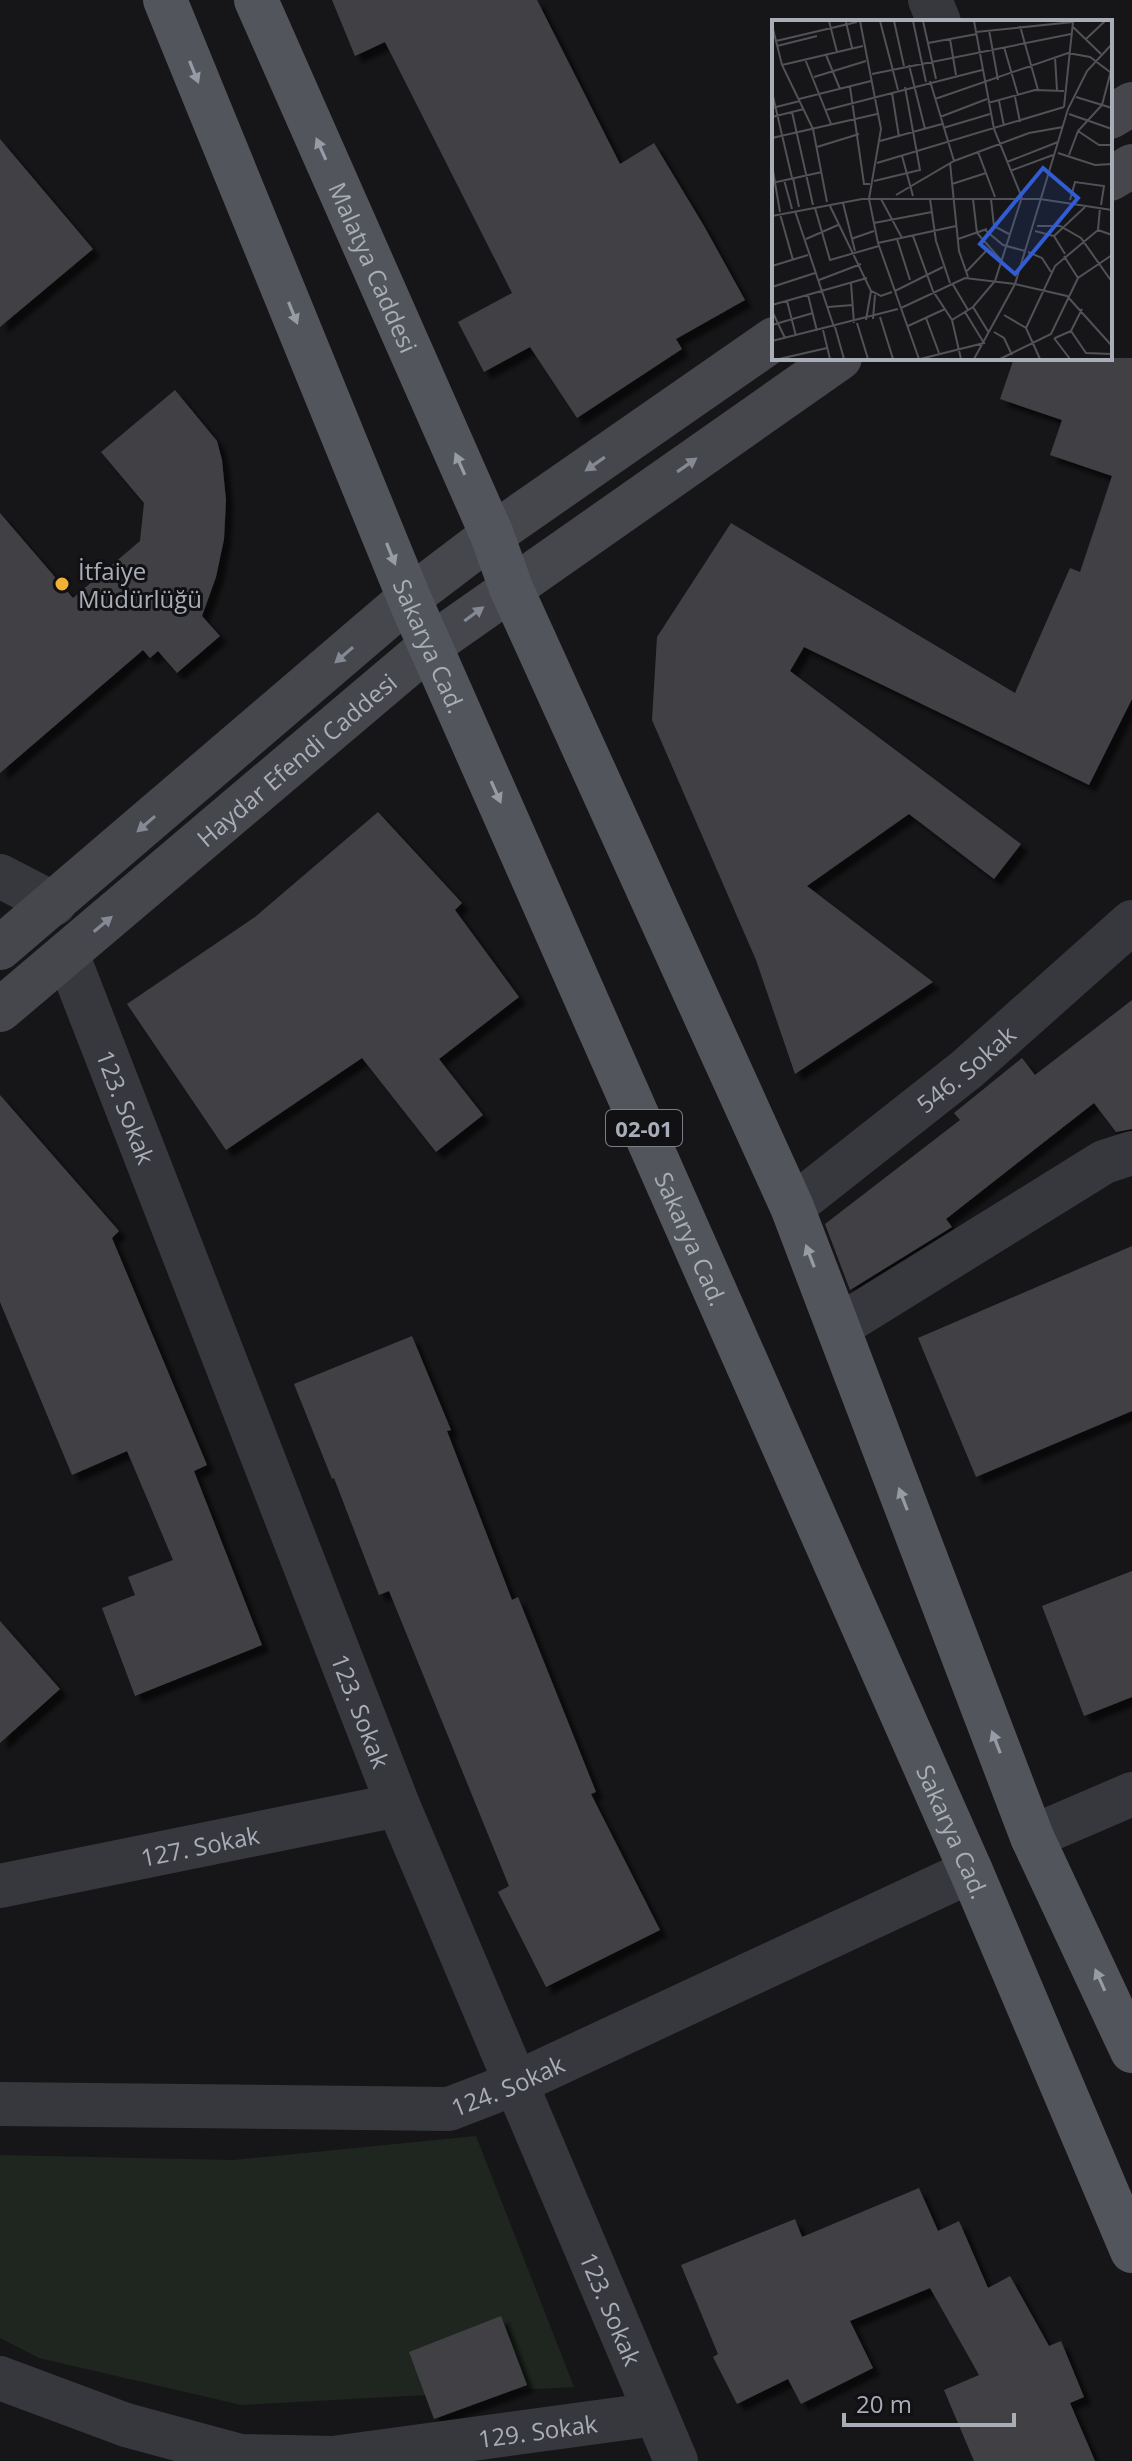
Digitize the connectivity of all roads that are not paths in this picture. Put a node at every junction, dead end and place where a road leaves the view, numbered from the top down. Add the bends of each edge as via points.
1 (165, 0) edge
2 (256, 0) edge
3 (930, 0) edge
4 (938, 20) edge
5 (1132, 104) edge
6 (1112, 116) edge
7 (1132, 166) edge
8 (1112, 178) edge
9 (772, 340) edge
10 (837, 360) edge
11 (492, 535) junction
12 (511, 588) junction
13 (409, 598) junction
14 (431, 645) junction
15 (0, 876) edge
16 (54, 904) junction
17 (1132, 922) edge
18 (0, 948) edge
19 (67, 954) junction
20 (0, 1010) edge
21 (1132, 1153) edge
22 (792, 1207) junction
23 (838, 1327) junction
24 (1132, 1794) edge
25 (398, 1805) junction
26 (1032, 1837) junction
27 (971, 1871) junction
28 (0, 1886) edge
29 (1132, 2051) edge
30 (514, 2084) junction
31 (0, 2104) edge
32 (1132, 2251) edge
33 (0, 2378) edge
34 (656, 2414) junction
35 (240, 2459) edge
36 (676, 2461) edge

1 -> 13 main road, Sakarya Cad. / 02-01
11 -> 2 main road, Malatya Caddesi
3 - 4 street
5 - 6 main road
7 - 8 main road
9 -> 11 main road, Haydar Efendi Caddesi
12 -> 10 main road, Haydar Efendi Caddesi
11 - 12 main road
11 - 13 main road, Haydar Efendi Caddesi
14 -> 12 main road, Haydar Efendi Caddesi
12 - 22 main road
13 - 14 main road, Sakarya Cad. / 02-01
13 -> 16 main road, Haydar Efendi Caddesi
19 -> 14 main road, Haydar Efendi Caddesi
14 -> 27 main road, Sakarya Cad. / 02-01
15 - 16 street
16 - 18 main road, Haydar Efendi Caddesi
17 - 22 street, 546. Sokak via 967,1069
19 - 20 main road, Haydar Efendi Caddesi
19 - 25 street, 123. Sokak
21 - 23 street via 1104,1162
23 -> 22 main road
26 -> 23 main road
24 - 26 street
25 - 28 street, 127. Sokak
25 - 30 street, 123. Sokak
29 -> 26 main road
27 - 30 street, 124. Sokak
27 - 32 main road, Sakarya Cad. / 02-01
30 - 31 street, 124. Sokak via 449,2109
30 - 34 street, 123. Sokak
33 - 35 street, 129. Sokak via 126,2425
34 - 35 street, 129. Sokak via 333,2458
34 - 36 street, 123. Sokak

